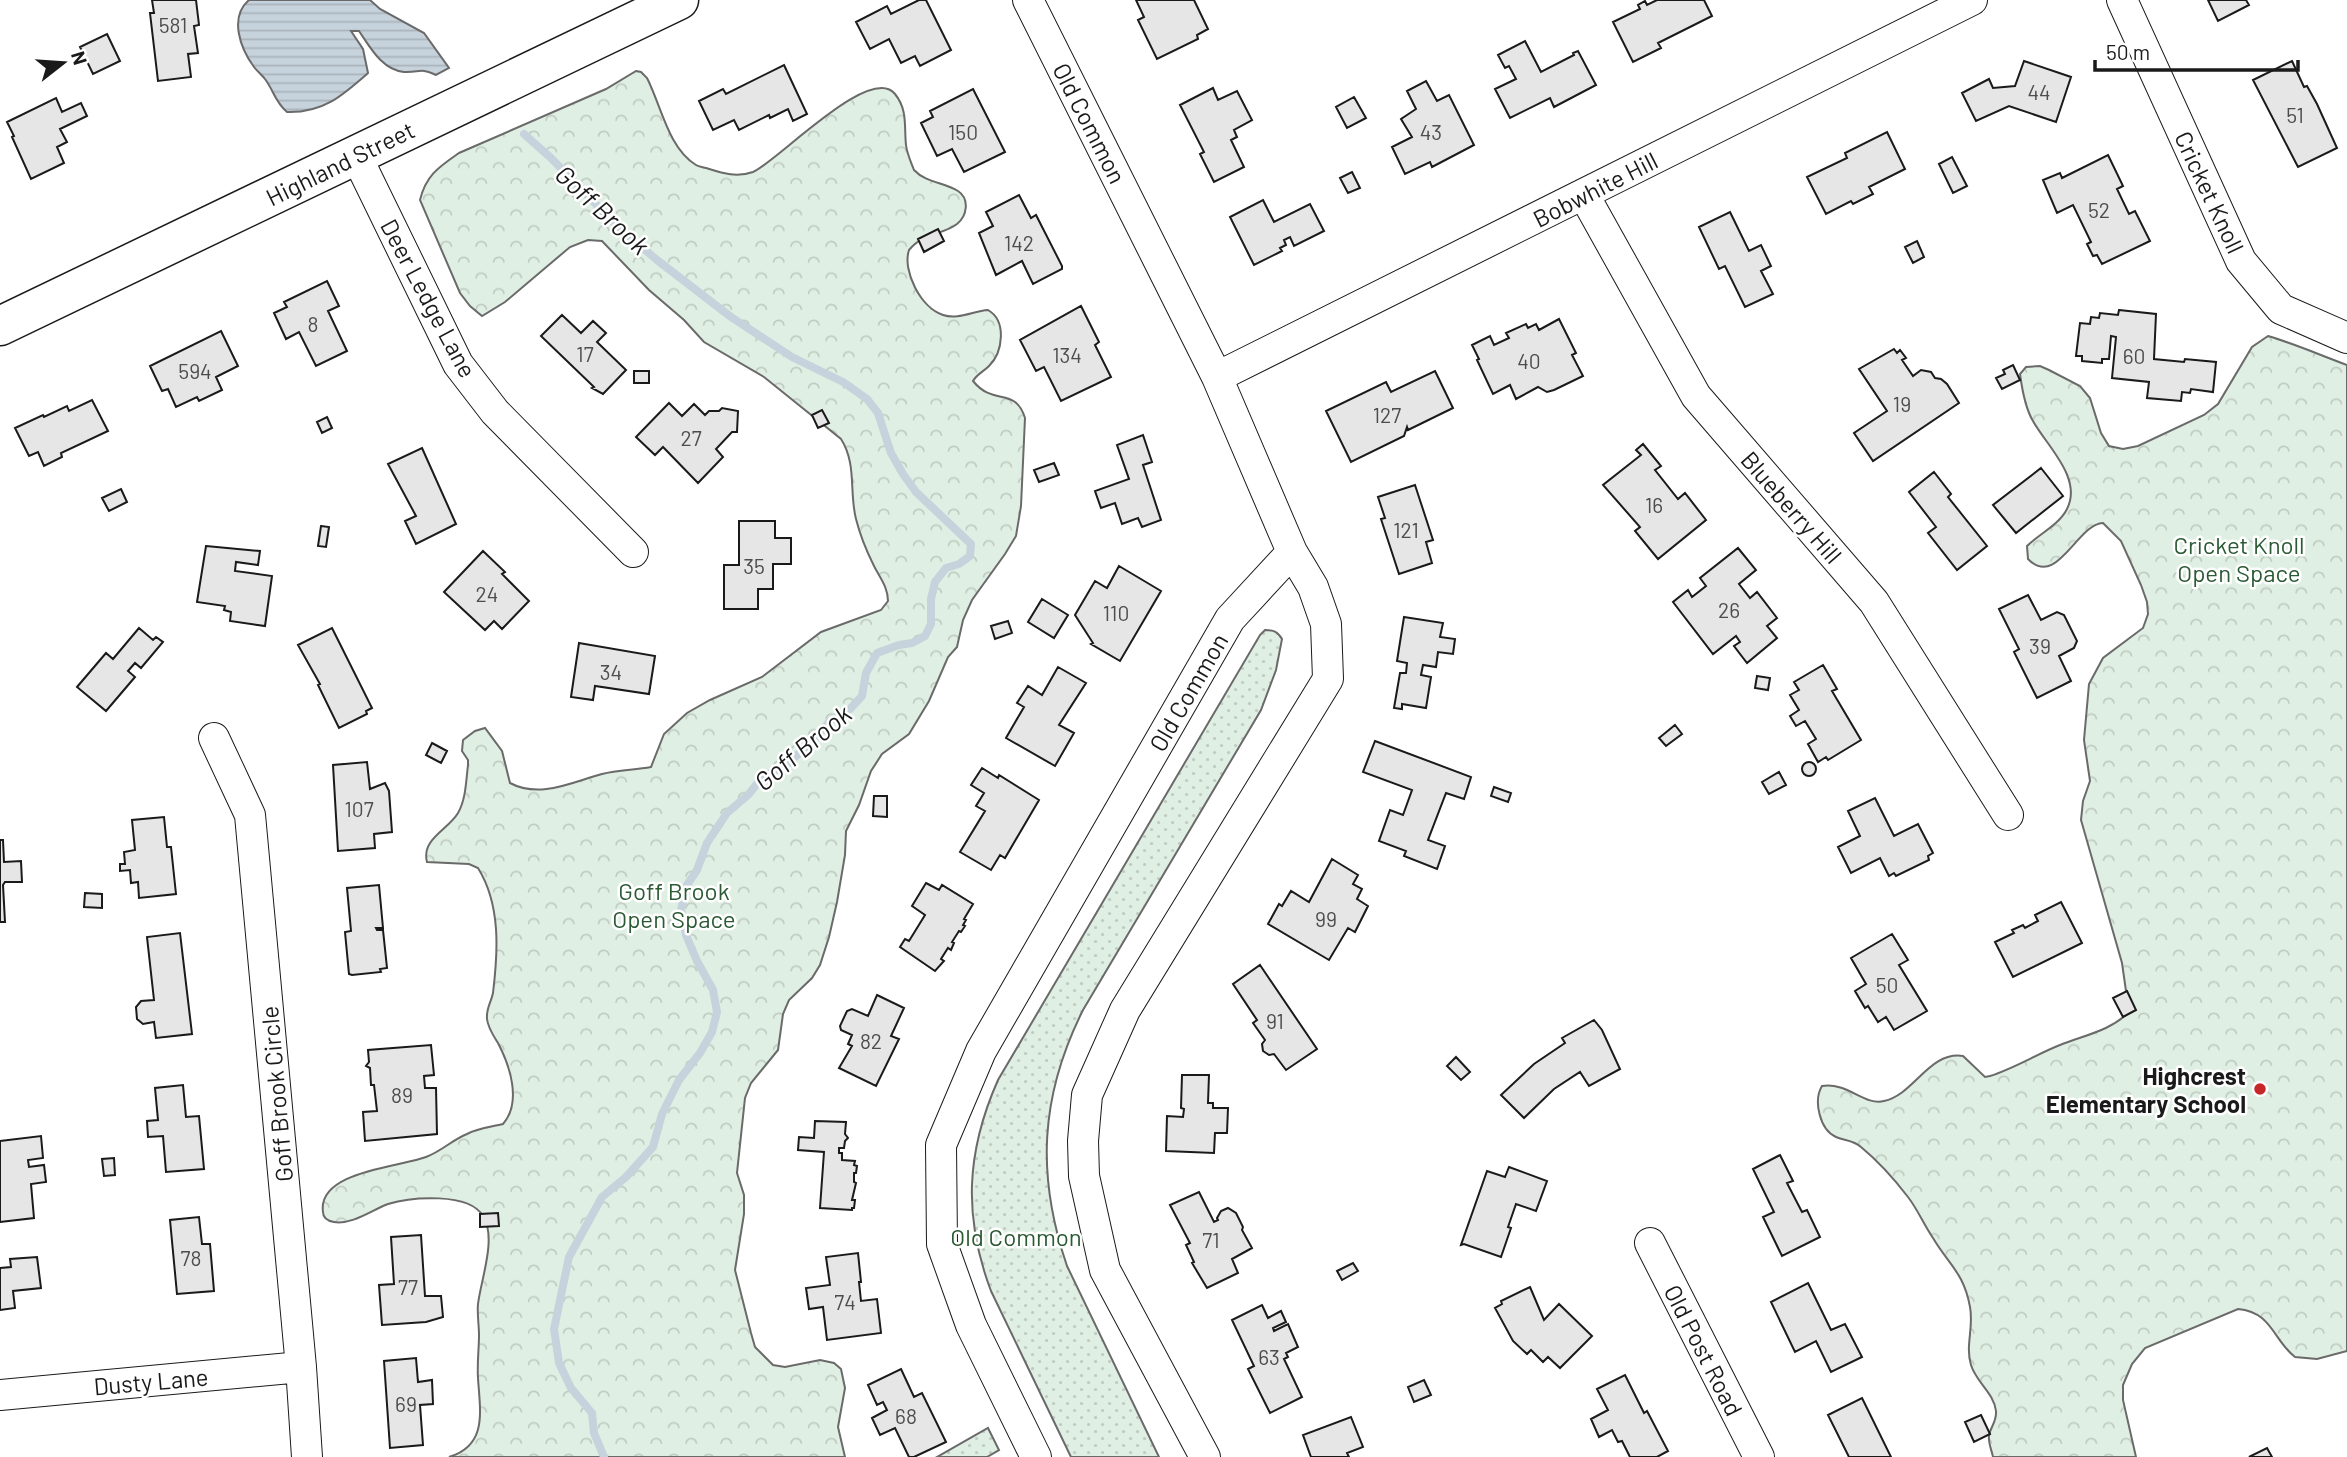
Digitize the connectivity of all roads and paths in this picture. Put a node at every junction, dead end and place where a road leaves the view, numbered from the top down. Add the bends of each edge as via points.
1 (680, 0) edge
2 (1028, 0) edge
3 (1972, 0) edge
4 (2122, 0) edge
5 (356, 155) junction
6 (1584, 195) junction
7 (0, 326) edge
8 (2347, 338) edge
9 (1217, 377) junction
10 (632, 552) dead end
11 (1292, 552) junction
12 (214, 738) dead end
13 (2008, 815) dead end
14 (1650, 1243) dead end
15 (301, 1367) junction
16 (0, 1395) edge
17 (307, 1457) edge
18 (1035, 1457) edge
19 (1205, 1457) edge
20 (1759, 1457) edge

1 - 5 main road, Highland Street
2 - 9 street, Old Common
3 - 6 street, Bobwhite Hill
4 - 8 street, Cricket Knoll via 2241,261 2281,309
5 - 7 main road, Highland Street
5 - 10 street, Deer Ledge Lane via 458,364 495,412
6 - 9 street, Bobwhite Hill
6 - 13 street, Blueberry Hill via 1696,396 1874,602
9 - 11 street, Old Common
11 - 18 street, Old Common via 1230,619 981,1051 941,1145 942,1244 971,1325
11 - 19 street, Old Common via 1313,587 1326,624 1328,679 1125,1010 1087,1095 1084,1177 1105,1270
12 - 15 street, Goff Brook Circle via 250,815
14 - 20 street, Old Post Road
15 - 16 street, Dusty Lane
15 - 17 street, Goff Brook Circle

